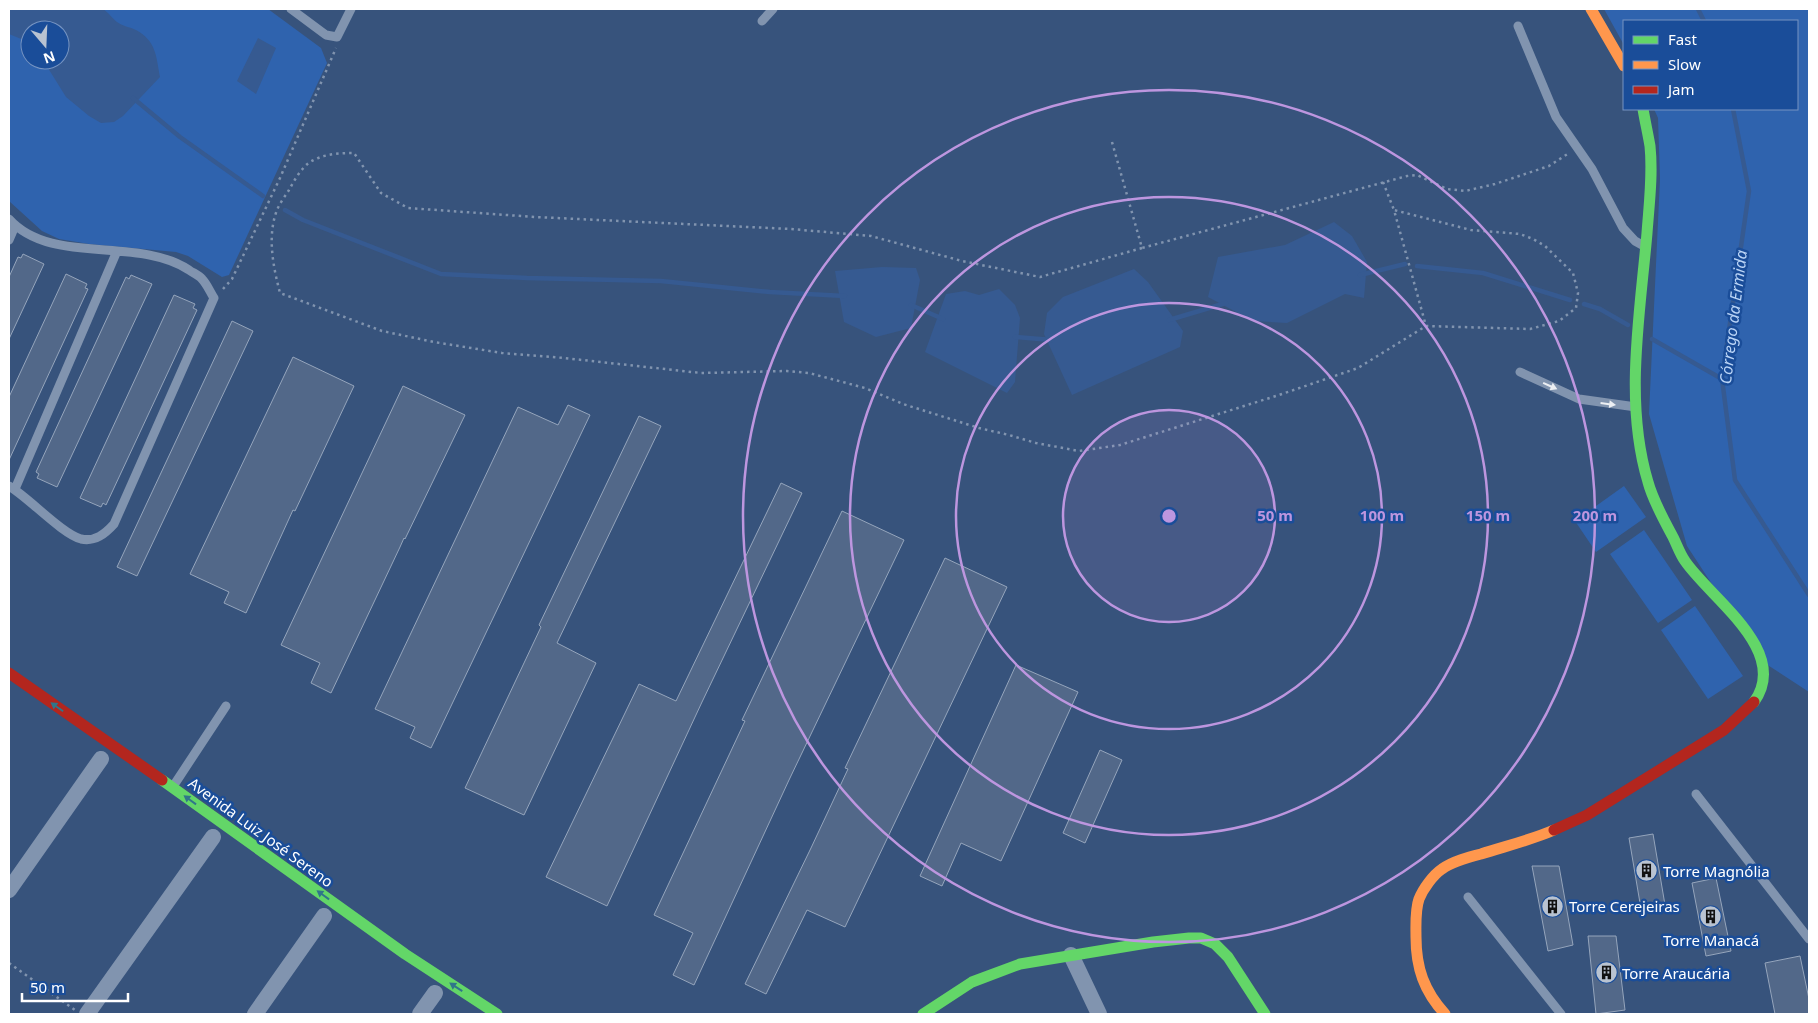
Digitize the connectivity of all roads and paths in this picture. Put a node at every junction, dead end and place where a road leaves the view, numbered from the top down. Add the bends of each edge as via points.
1 (290, 9) edge
2 (351, 9) edge
3 (773, 9) edge
4 (1592, 9) edge
5 (762, 21) dead end
6 (1518, 26) dead end
7 (337, 37) junction
8 (1623, 64) edge
9 (1643, 110) edge
10 (1112, 142) dead end
11 (1577, 148) junction
12 (1383, 182) junction
13 (1394, 210) junction
14 (12, 222) edge
15 (9, 240) edge
16 (1142, 248) junction
17 (1646, 248) junction
18 (117, 251) junction
19 (214, 298) junction
20 (1426, 326) junction
21 (1520, 372) dead end
22 (1636, 407) junction
23 (12, 487) edge
24 (9, 673) edge
25 (226, 706) dead end
26 (101, 759) dead end
27 (173, 788) junction
28 (1696, 794) dead end
29 (212, 837) dead end
30 (9, 890) edge
31 (1468, 897) dead end
32 (324, 916) dead end
33 (1809, 938) edge
34 (1071, 955) junction
35 (9, 962) edge
36 (434, 992) dead end
37 (81, 1014) edge
38 (87, 1014) edge
39 (255, 1014) edge
40 (420, 1014) edge
41 (497, 1014) edge
42 (923, 1014) edge
43 (1099, 1014) edge
44 (1265, 1014) edge
45 (1445, 1014) edge
46 (1561, 1014) edge

1 - 7 lane via 326,35
2 - 7 lane
3 - 5 lane
4 - 8 street
6 - 11 lane via 1556,117
7 - 19 path via 335,52 280,178 232,279
9 - 17 street via 1650,148 1651,185
10 - 16 path
11 - 12 path via 1549,166 1465,191 1447,189 1417,175
11 - 17 lane via 1592,169 1623,228
12 - 13 path
12 - 16 path
13 - 20 path
13 - 20 path via 1471,230 1520,234 1545,246 1573,273 1578,294 1576,308 1560,321 1530,329
14 - 15 lane
14 - 18 lane via 39,238 58,244
16 - 20 path via 1040,277 962,261 871,236 408,208 381,193 354,152 333,153 309,162 294,180 277,209 272,252 280,293 382,331 502,353 701,373 809,373 865,388 903,404 979,428 1079,451 1120,445 1358,368
17 - 22 street via 1636,365
18 - 19 lane via 164,257 181,264 202,279
18 - 23 lane
19 - 23 lane via 114,524 106,533 88,539 74,536
21 -> 22 lane via 1579,399
22 - 45 street via 1648,482 1664,520 1685,562 1752,637 1759,652 1764,679 1760,692 1744,714 1724,730 1588,815 1538,837 1466,858 1443,868 1431,880 1420,899 1416,957 1423,980
27 -> 24 street, Avenida Luiz José Sereno
25 - 27 lane
26 - 30 street
41 -> 27 street, Avenida Luiz José Sereno via 405,954
28 - 33 lane
29 - 38 street
31 - 46 lane
32 - 39 street
34 - 42 street via 996,972 972,982
34 - 43 street
34 - 44 street via 1180,939 1207,940 1228,958
35 - 37 path
36 - 40 street

